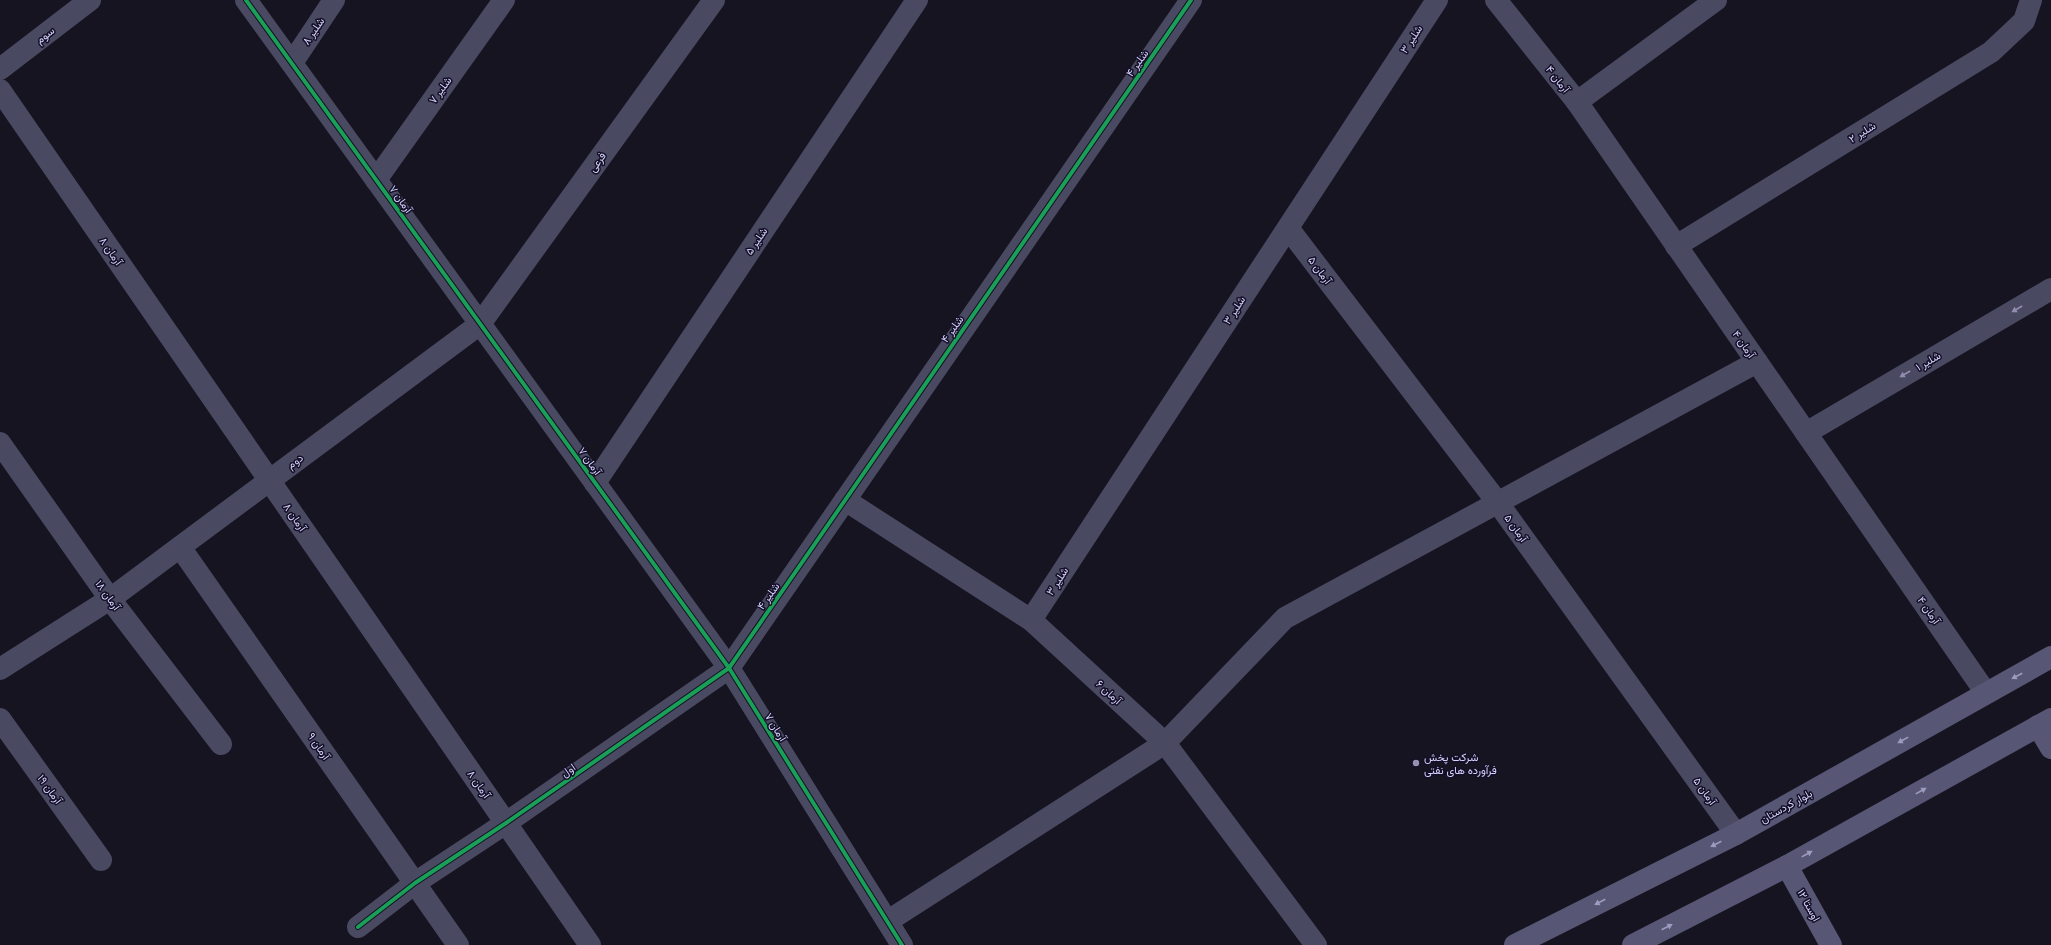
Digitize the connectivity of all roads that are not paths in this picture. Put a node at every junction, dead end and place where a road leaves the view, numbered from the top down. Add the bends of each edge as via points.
1 (90, 0) edge
2 (246, 0) edge
3 (334, 0) edge
4 (504, 0) edge
5 (714, 0) edge
6 (917, 0) edge
7 (1191, 0) edge
8 (1437, 0) edge
9 (1496, 0) edge
10 (1716, 0) edge
11 (2031, 0) edge
12 (292, 63) junction
13 (0, 69) edge
14 (0, 90) edge
15 (1577, 102) junction
16 (376, 180) junction
17 (1288, 228) junction
18 (1676, 246) junction
19 (2051, 289) edge
20 (480, 324) junction
21 (1757, 362) junction
22 (1806, 433) junction
23 (0, 443) edge
24 (269, 480) junction
25 (595, 483) junction
26 (845, 500) junction
27 (1498, 503) junction
28 (180, 547) junction
29 (110, 599) junction
30 (1031, 620) junction
31 (2051, 658) edge
32 (729, 668) junction
33 (0, 669) edge
34 (1986, 693) junction
35 (0, 719) edge
36 (2045, 722) edge
37 (1165, 743) junction
38 (221, 744) dead end
39 (2051, 748) edge
40 (506, 824) junction
41 (1736, 834) junction
42 (100, 860) dead end
43 (1787, 866) junction
44 (415, 883) junction
45 (888, 921) junction
46 (358, 927) dead end
47 (458, 945) edge
48 (590, 945) edge
49 (902, 945) edge
50 (1316, 945) edge
51 (1515, 945) edge
52 (1633, 945) edge
53 (1831, 945) edge

1 - 13 street, سوم
2 - 12 street, آرمان ۷
3 - 12 street, شلیر ۸
4 - 16 street, شلیر ۷
5 - 20 street, فرعی
6 - 25 street, شلیر ۵
7 - 26 street, شلیر ۴
8 - 17 street, شلیر ۳
9 - 15 street, آرمان ۴
10 - 15 street
11 - 18 street, شلیر ۲ via 2024,21 1991,52
12 - 16 street, آرمان ۷
14 - 24 street, آرمان ۸
15 - 18 street, آرمان ۴
16 - 20 street, آرمان ۷
17 - 27 street, آرمان ۵
17 - 30 street, شلیر ۳
18 - 21 street, آرمان ۴
19 -> 22 street, شلیر ۱
20 - 24 street, دوم
20 - 25 street, آرمان ۷
21 - 22 street, آرمان ۴
21 - 27 street
22 - 34 street, آرمان ۴
23 - 29 street, آرمان ۱۸
24 - 28 street, دوم
24 - 40 street, آرمان ۸
25 - 32 street, آرمان ۷
26 - 30 street, آرمان ۶
26 - 32 street, شلیر ۴
27 - 37 street via 1284,618
27 - 41 street, آرمان ۵
28 - 29 street, دوم
28 - 44 street, آرمان ۹
29 - 33 street, دوم
29 - 38 street, آرمان ۱۸
30 - 37 street, آرمان ۶
31 -> 34 main road, بلوار کردستان
32 - 40 street, اول
32 - 45 street, آرمان ۷
34 -> 41 main road, بلوار کردستان
35 - 42 street, آرمان ۱۹
36 - 39 main road
43 -> 36 main road
37 - 45 street
37 - 50 street, آرمان ۶
40 - 44 street, اول
40 - 48 street, آرمان ۸
41 -> 51 main road, بلوار کردستان
52 -> 43 main road
43 - 53 main road, اوستا ۱۲
44 - 46 street, اول
44 - 47 street, آرمان ۹
45 - 49 street, آرمان ۷

